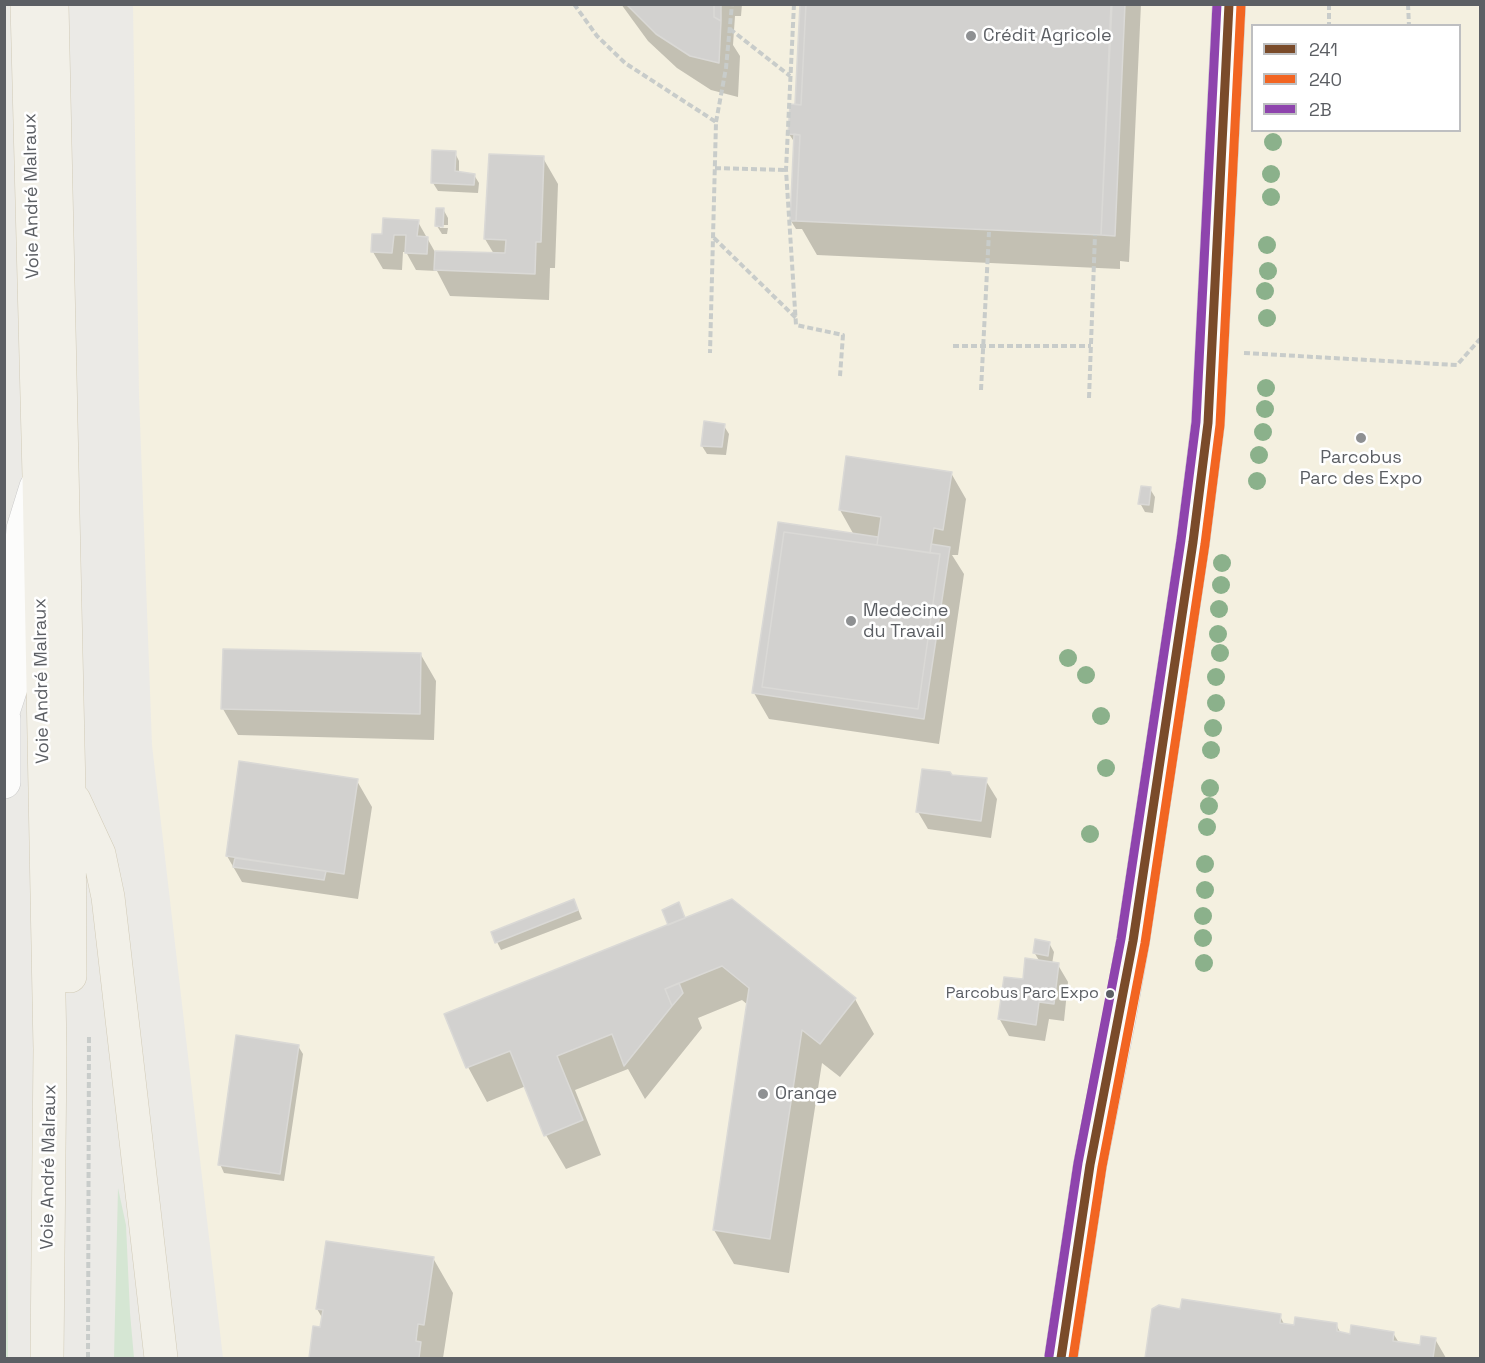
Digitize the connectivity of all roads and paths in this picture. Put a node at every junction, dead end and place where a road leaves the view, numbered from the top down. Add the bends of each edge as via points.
1 (27, 4) edge
2 (52, 4) edge
3 (574, 4) edge
4 (732, 4) edge
5 (794, 4) edge
6 (1229, 4) edge
7 (1329, 4) edge
8 (1408, 4) edge
9 (1329, 24) edge
10 (1409, 24) edge
11 (730, 29) junction
12 (790, 76) junction
13 (716, 122) junction
14 (715, 168) junction
15 (786, 170) junction
16 (989, 232) dead end
17 (1095, 235) dead end
18 (713, 237) junction
19 (796, 318) junction
20 (1480, 339) edge
21 (953, 346) dead end
22 (984, 346) junction
23 (1091, 346) junction
24 (710, 353) dead end
25 (1244, 353) dead end
26 (840, 376) dead end
27 (981, 390) dead end
28 (1089, 398) dead end
29 (39, 476) junction
30 (4, 709) edge
31 (4, 719) edge
32 (4, 782) edge
33 (69, 791) junction
34 (47, 1359) edge
35 (69, 1359) edge
36 (161, 1359) edge
37 (1061, 1359) edge

1 - 29 main road, Voie André Malraux
2 - 33 main road, Voie André Malraux
3 - 13 path via 597,36 625,63
4 - 11 path
5 - 12 path
6 - 37 street via 1208,423 1133,941 1090,1165
7 - 9 path
8 - 10 path
11 - 12 path
11 - 13 path
12 - 15 path
13 - 14 path
14 - 15 path
14 - 18 path
15 - 19 path
16 - 22 path
17 - 23 path
18 - 19 path
18 - 24 path
19 - 26 path via 796,325 843,335
20 - 25 path via 1457,364
21 - 22 path
22 - 23 path
22 - 27 path
23 - 28 path
29 - 30 street via 23,530 21,657
29 - 34 main road, Voie André Malraux via 50,1049
31 - 32 street
33 - 35 main road, Voie André Malraux
33 - 36 main road via 99,854 108,897

